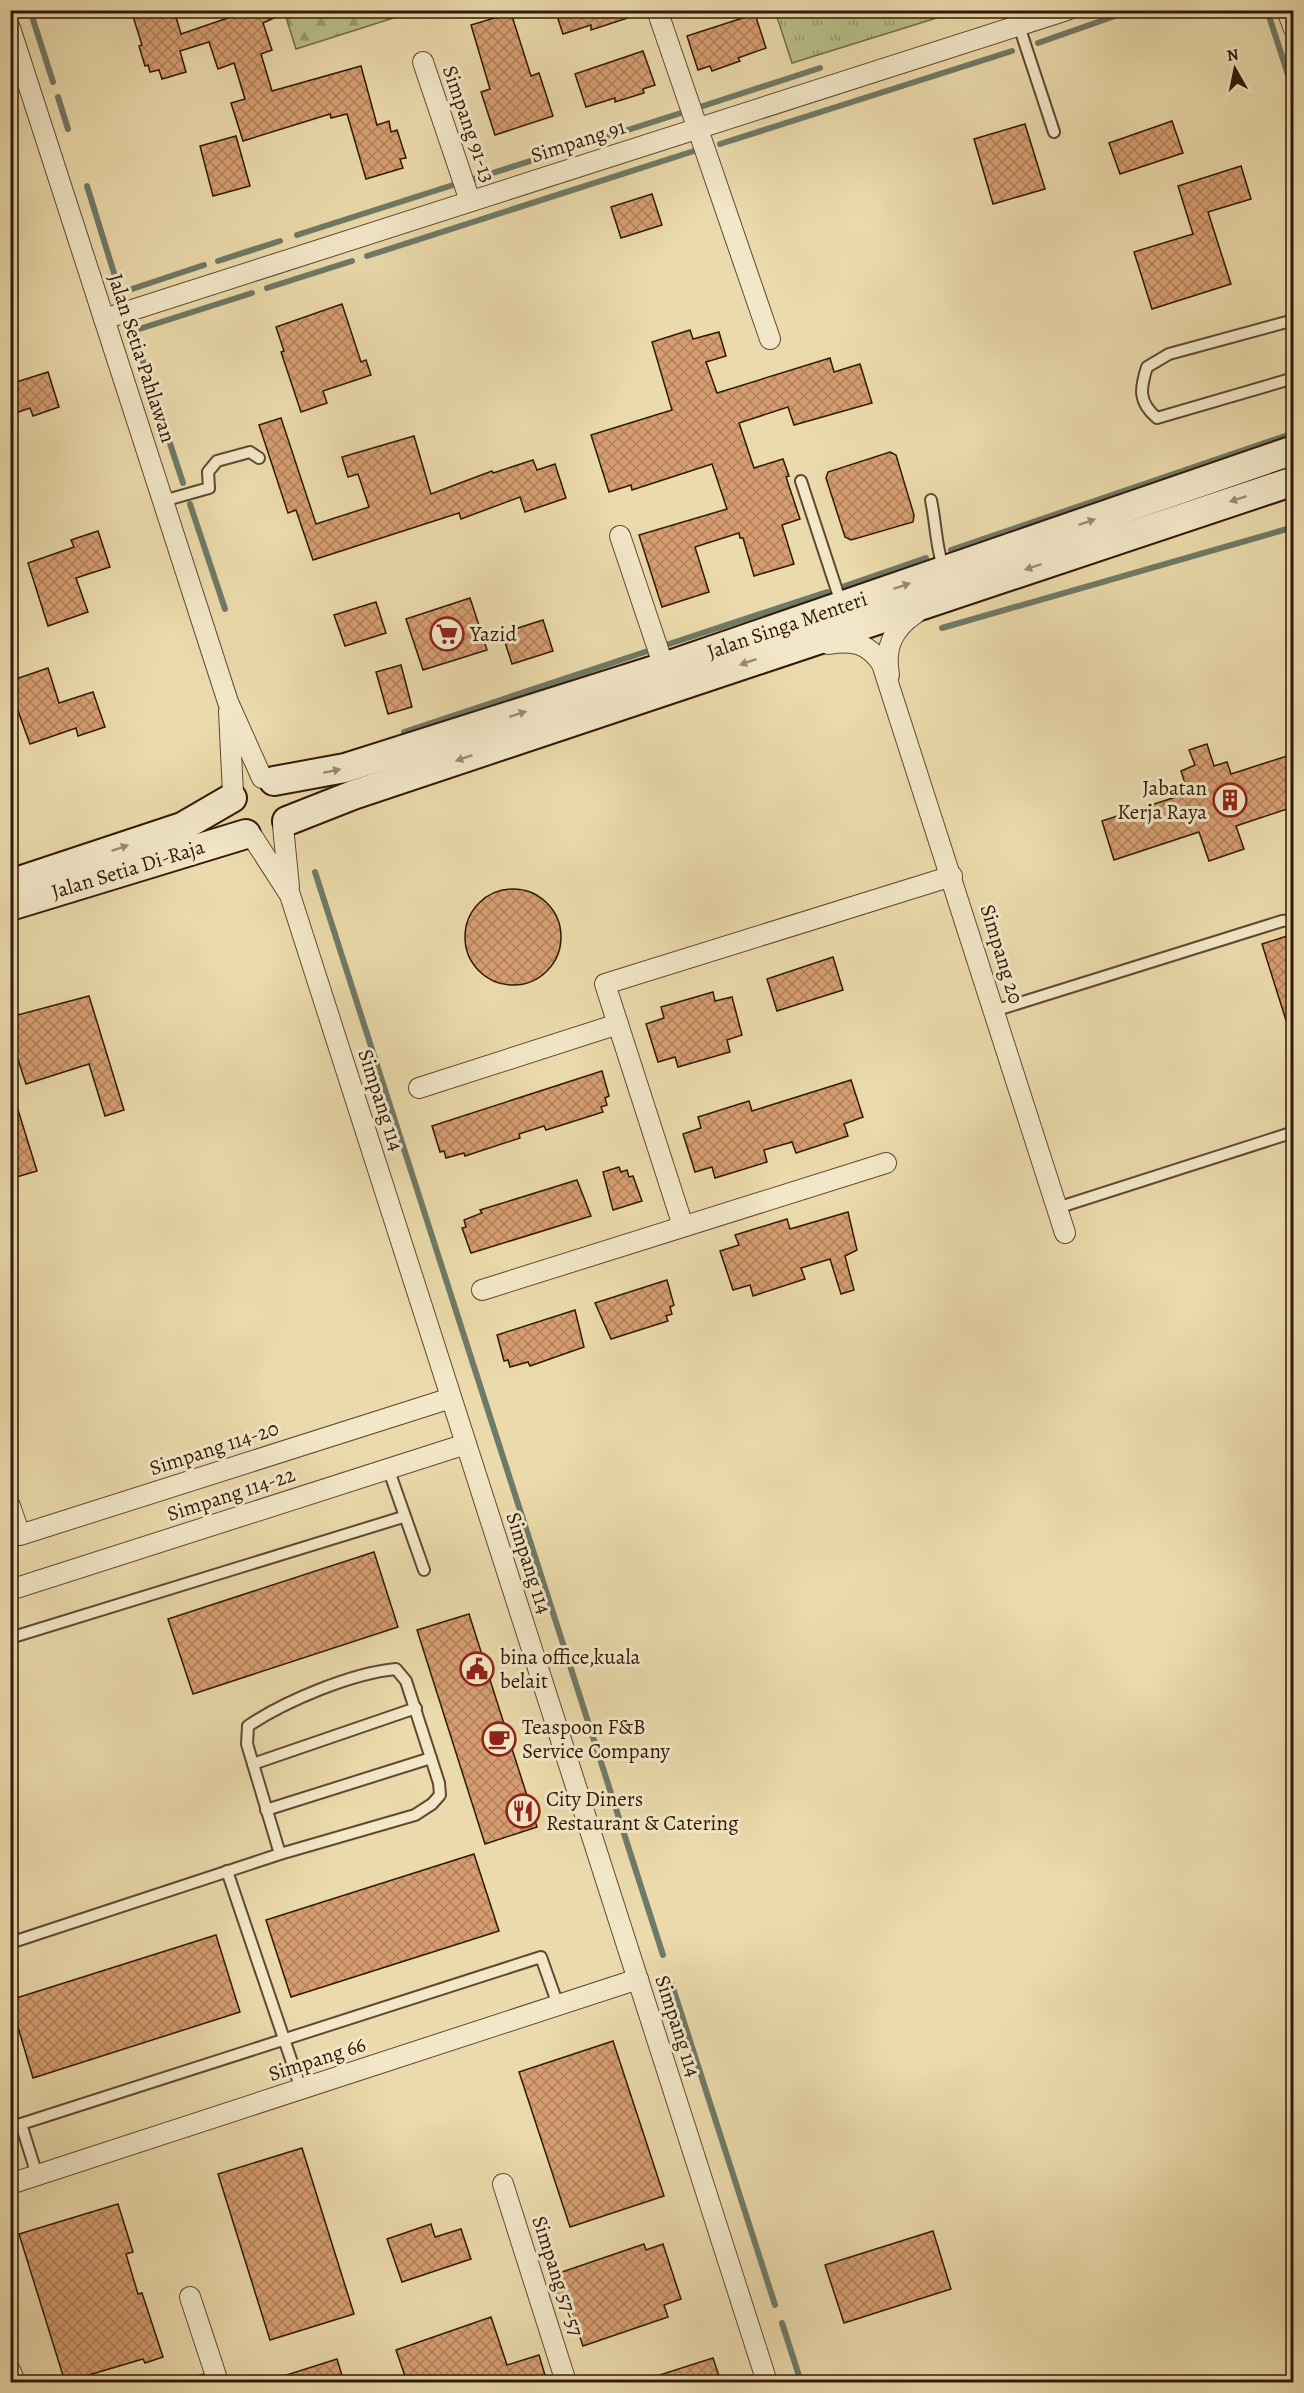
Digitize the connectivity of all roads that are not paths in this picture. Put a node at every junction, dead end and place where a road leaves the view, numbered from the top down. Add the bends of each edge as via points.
1 (657, 10) edge
2 (1067, 10) edge
3 (1287, 10) edge
4 (1019, 26) junction
5 (10, 28) edge
6 (1293, 29) edge
7 (423, 62) dead end
8 (20, 87) edge
9 (698, 127) junction
10 (1054, 132) dead end
11 (470, 201) junction
12 (104, 319) junction
13 (1293, 320) edge
14 (770, 339) dead end
15 (1293, 378) edge
16 (1293, 450) edge
17 (259, 458) dead end
18 (801, 481) dead end
19 (1293, 481) edge
20 (163, 501) junction
21 (932, 501) dead end
22 (620, 536) dead end
23 (943, 585) junction
24 (842, 607) junction
25 (781, 651) junction
26 (664, 667) junction
27 (892, 689) junction
28 (228, 702) junction
29 (268, 779) junction
30 (233, 796) junction
31 (285, 823) junction
32 (249, 835) junction
33 (952, 876) junction
34 (10, 884) edge
35 (290, 896) junction
36 (10, 906) edge
37 (1293, 920) edge
38 (994, 1011) junction
39 (618, 1024) junction
40 (418, 1088) dead end
41 (1293, 1132) edge
42 (886, 1162) dead end
43 (1057, 1208) junction
44 (683, 1227) junction
45 (1065, 1233) dead end
46 (482, 1290) dead end
47 (451, 1398) junction
48 (466, 1444) junction
49 (388, 1468) junction
50 (10, 1506) edge
51 (403, 1517) junction
52 (424, 1570) dead end
53 (10, 1590) edge
54 (10, 1638) edge
55 (416, 1708) junction
56 (431, 1758) junction
57 (253, 1764) junction
58 (266, 1810) junction
59 (280, 1854) junction
60 (227, 1871) junction
61 (10, 1943) edge
62 (638, 1979) junction
63 (558, 2005) junction
64 (284, 2039) junction
65 (301, 2089) junction
66 (37, 2175) junction
67 (10, 2184) edge
68 (503, 2184) dead end
69 (190, 2297) dead end
70 (10, 2370) edge
71 (211, 2381) edge
72 (15, 2382) edge
73 (566, 2382) edge
74 (767, 2382) edge

1 - 9 street
2 - 4 street, Simpang 91
3 - 6 street
4 - 9 street, Simpang 91
4 - 10 lane
5 - 8 street, Jalan Setia Pahlawan
7 - 11 street, Simpang 91-13
8 - 12 street, Jalan Setia Pahlawan
9 - 11 street, Simpang 91
9 - 14 street
11 - 12 street, Simpang 91
12 - 20 street, Jalan Setia Pahlawan
13 - 15 lane via 1169,354 1147,367 1140,387 1146,409 1157,418
23 -> 16 main road, Jalan Singa Menteri
17 - 20 lane via 250,452 217,461 208,472 209,488
18 - 24 lane
19 -> 23 main road, Jalan Singa Menteri
20 - 28 street, Jalan Setia Pahlawan
21 - 23 lane
22 - 26 street
24 -> 23 main road, Jalan Singa Menteri
23 - 25 main road, Jalan Singa Menteri
23 - 27 street via 890,640
24 - 26 main road, Jalan Singa Menteri
25 - 27 street via 859,643 875,654
25 -> 31 main road, Jalan Singa Menteri via 364,791
29 -> 26 main road, Jalan Singa Menteri via 345,768
27 - 33 street, Simpang 20
28 - 29 street, Jalan Setia Pahlawan
28 - 30 street, Jalan Setia Pahlawan
29 - 30 main road via 246,781
29 - 31 main road via 283,788 289,798
30 - 32 main road via 234,822
34 -> 30 main road, Jalan Setia Di-Raja via 182,827
31 - 32 main road via 269,836
31 - 35 street, Simpang 114
32 - 35 street, Simpang 114
32 - 36 main road, Jalan Setia Di-Raja
33 - 38 street, Simpang 20
33 - 39 street via 605,984
35 - 47 street, Simpang 114
37 - 38 lane
38 - 43 street, Simpang 20
39 - 40 street
39 - 44 street
41 - 43 lane
42 - 44 street
43 - 45 street, Simpang 20
44 - 46 street
47 - 48 street, Simpang 114
47 - 50 street, Simpang 114-20 via 20,1535
48 - 49 street, Simpang 114-22
48 - 62 street, Simpang 114
49 - 51 lane
49 - 53 street, Simpang 114-22
51 - 52 lane
51 - 54 lane
55 - 56 lane
55 - 57 lane
55 - 57 lane via 406,1681 396,1669 371,1671 269,1712 248,1726 247,1744
56 - 58 lane
56 - 59 lane via 440,1795 415,1815
57 - 58 lane
58 - 59 lane
59 - 60 lane
60 - 61 lane
60 - 64 lane
62 - 63 street, Simpang 66
62 - 74 street, Simpang 114
63 - 64 lane via 541,1957
63 - 65 street, Simpang 66
64 - 65 lane
64 - 66 lane via 21,2124
65 - 66 street, Simpang 66
66 - 67 street, Simpang 66
68 - 73 street, Simpang 57-57
69 - 71 street
70 - 72 street

